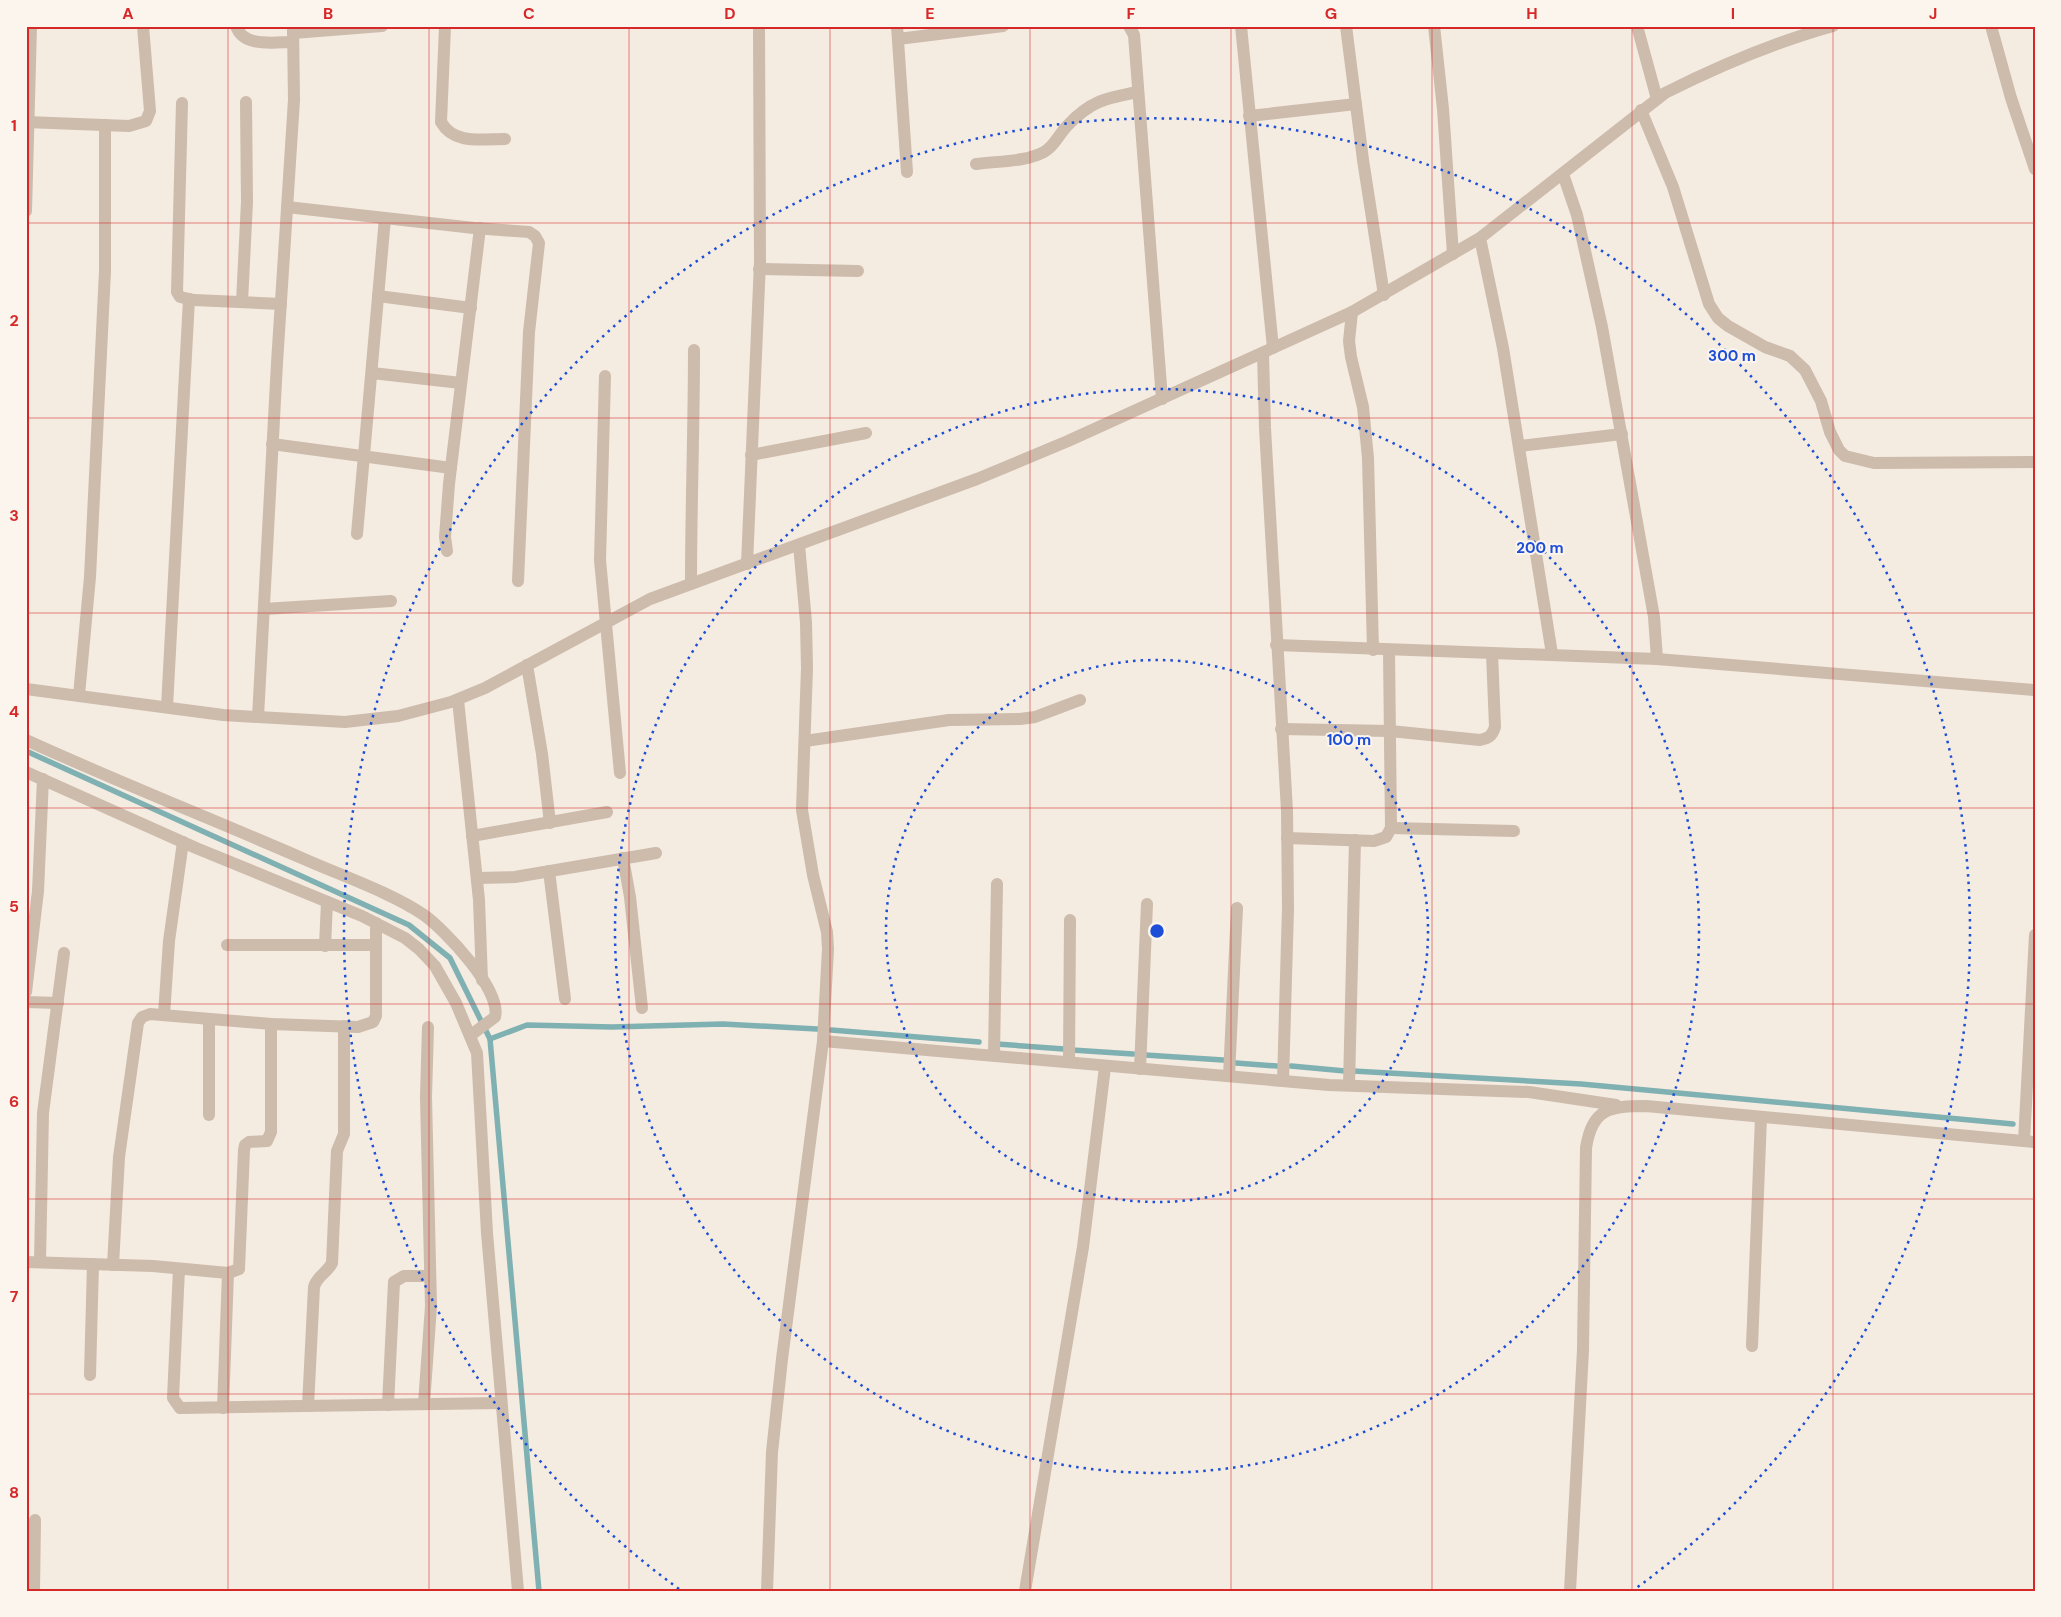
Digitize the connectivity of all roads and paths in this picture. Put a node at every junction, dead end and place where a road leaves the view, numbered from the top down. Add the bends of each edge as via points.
1 (31, 26) edge
2 (143, 26) edge
3 (236, 26) edge
4 (382, 26) edge
5 (445, 26) edge
6 (759, 26) edge
7 (1003, 26) edge
8 (1129, 26) edge
9 (1241, 26) edge
10 (1346, 26) edge
11 (1434, 26) edge
12 (1637, 26) edge
13 (1833, 26) edge
14 (1991, 26) edge
15 (897, 32) edge
16 (293, 34) edge
17 (1138, 92) junction
18 (1657, 99) junction
19 (182, 102) dead end
20 (246, 102) dead end
21 (1356, 104) junction
22 (1641, 110) junction
23 (1250, 116) junction
24 (27, 122) edge
25 (105, 125) junction
26 (505, 138) dead end
27 (976, 164) dead end
28 (2035, 169) edge
29 (908, 172) dead end
30 (1563, 174) junction
31 (287, 207) junction
32 (26, 211) edge
33 (385, 218) junction
34 (480, 228) junction
35 (1480, 238) junction
36 (1453, 254) junction
37 (759, 269) junction
38 (858, 271) dead end
39 (1384, 294) junction
40 (378, 296) junction
41 (189, 299) junction
42 (242, 302) junction
43 (281, 304) junction
44 (471, 308) junction
45 (1352, 312) junction
46 (694, 350) dead end
47 (1268, 351) junction
48 (372, 373) junction
49 (605, 376) dead end
50 (461, 383) junction
51 (1162, 399) junction
52 (866, 433) dead end
53 (1622, 434) junction
54 (272, 444) junction
55 (1519, 446) junction
56 (751, 455) junction
57 (364, 456) junction
58 (2035, 462) edge
59 (451, 468) junction
60 (357, 534) dead end
61 (799, 545) junction
62 (447, 551) dead end
63 (747, 564) junction
64 (518, 581) dead end
65 (690, 584) junction
66 (391, 601) dead end
67 (264, 609) junction
68 (604, 622) junction
69 (1276, 645) junction
70 (1373, 650) junction
71 (1389, 651) junction
72 (1492, 653) junction
73 (1552, 654) junction
74 (1657, 659) junction
75 (527, 665) junction
76 (26, 689) edge
77 (2035, 690) edge
78 (79, 695) junction
79 (458, 700) junction
80 (1080, 700) dead end
81 (167, 707) junction
82 (258, 717) junction
83 (1281, 729) junction
84 (1390, 731) junction
85 (26, 740) edge
86 (805, 741) junction
87 (26, 772) edge
88 (620, 773) dead end
89 (43, 779) junction
90 (607, 812) dead end
91 (550, 823) junction
92 (1391, 828) junction
93 (1514, 830) dead end
94 (472, 836) junction
95 (1287, 838) junction
96 (1355, 840) junction
97 (183, 842) junction
98 (656, 853) dead end
99 (624, 858) junction
100 (549, 871) junction
101 (477, 878) junction
102 (997, 884) dead end
103 (326, 902) junction
104 (1147, 904) dead end
105 (1237, 908) dead end
106 (1070, 920) dead end
107 (376, 923) junction
108 (2035, 935) edge
109 (227, 945) dead end
110 (376, 945) junction
111 (325, 946) junction
112 (64, 953) dead end
113 (482, 980) junction
114 (26, 992) edge
115 (565, 999) dead end
116 (26, 1002) edge
117 (58, 1003) junction
118 (642, 1008) dead end
119 (164, 1015) junction
120 (209, 1019) junction
121 (271, 1024) junction
122 (344, 1026) junction
123 (428, 1027) dead end
124 (474, 1033) junction
125 (823, 1041) junction
126 (994, 1055) junction
127 (1069, 1062) junction
128 (1105, 1067) junction
129 (1140, 1069) junction
130 (1229, 1076) junction
131 (1283, 1081) junction
132 (1349, 1085) junction
133 (1618, 1106) junction
134 (209, 1115) dead end
135 (1762, 1116) junction
136 (2029, 1141) edge
137 (26, 1262) edge
138 (40, 1262) junction
139 (93, 1264) junction
140 (113, 1265) junction
141 (179, 1269) junction
142 (228, 1273) junction
143 (430, 1276) junction
144 (1752, 1346) dead end
145 (90, 1375) dead end
146 (501, 1403) junction
147 (424, 1404) junction
148 (388, 1405) junction
149 (308, 1406) junction
150 (223, 1408) junction
151 (35, 1520) dead end
152 (34, 1591) edge
153 (518, 1591) edge
154 (767, 1591) edge
155 (1025, 1591) edge
156 (1570, 1591) edge

1 - 24 street
2 - 25 street via 150,111 141,124
3 - 16 street via 243,38 251,41
4 - 16 street
5 - 26 street via 441,122 455,137
6 - 37 street
7 - 15 street
8 - 17 street via 1134,35
9 - 23 street
10 - 21 street
11 - 36 street
12 - 18 street
13 - 18 street via 1766,48 1698,77
14 - 28 street
15 - 29 street
16 - 31 street via 294,100
17 - 27 street via 1093,103 1042,153
17 - 51 street
18 - 22 street
19 - 41 street via 176,288 180,296
20 - 42 street via 247,202
21 - 23 street
21 - 39 street
22 - 30 street
22 - 58 street via 1673,187 1709,304 1728,326 1765,347 1790,356 1805,370 1814,383 1838,450 1850,458 1874,462
23 - 47 street
24 - 25 street
24 - 32 street
25 - 78 street via 105,271 90,577
30 - 35 street
30 - 53 street via 1577,215
31 - 33 street
31 - 43 street
33 - 34 street
33 - 40 street
34 - 44 street
34 - 64 street via 529,232 538,243 529,332
35 - 36 street
35 - 55 street
36 - 39 street
37 - 38 street
37 - 56 street
39 - 45 street
40 - 44 street
40 - 48 street
41 - 42 street
41 - 81 street
42 - 43 street
43 - 54 street
44 - 50 street
45 - 47 street
45 - 70 street via 1350,357 1363,407 1368,458
46 - 65 street
47 - 51 street
47 - 69 street
48 - 50 street
48 - 57 street
49 - 68 street via 600,560
50 - 59 street
51 - 61 street via 977,480
52 - 56 street
53 - 55 street
53 - 74 street via 1654,617
54 - 57 street
54 - 67 street
55 - 73 street
56 - 63 street
57 - 59 street
57 - 60 street
59 - 62 street via 445,537
61 - 63 street
61 - 86 street via 806,622
63 - 65 street
65 - 68 street
66 - 67 street
67 - 82 street
68 - 75 street
68 - 88 street
69 - 70 street
69 - 83 street
70 - 71 street
71 - 72 street
71 - 84 street
72 - 73 street
72 - 84 street via 1495,727 1488,738 1480,740
73 - 74 street
74 - 77 street
75 - 79 street
75 - 91 street
76 - 78 street
78 - 81 street
79 - 82 street via 367,721
79 - 94 street
80 - 86 street via 1035,717 949,720
81 - 82 street
83 - 84 street
83 - 95 street
84 - 92 street
85 - 113 street via 410,907 450,938
86 - 125 street via 802,810 827,932
87 - 89 street
89 - 97 street
89 - 114 street via 38,891
90 - 91 street
91 - 94 street
92 - 93 street
92 - 96 street via 1381,840
94 - 101 street
95 - 96 street
95 - 131 street
96 - 132 street
97 - 103 street
97 - 119 street via 169,941
98 - 99 street
99 - 100 street
99 - 118 street
100 - 101 street via 515,877
100 - 115 street
101 - 113 street
102 - 126 street
103 - 107 street
103 - 111 street
104 - 129 street
105 - 130 street
106 - 127 street
107 - 110 street
107 - 124 street via 405,938 429,957
108 - 136 street
109 - 111 street
110 - 111 street
110 - 122 street via 373,1022 358,1027
112 - 117 street
113 - 124 street via 496,1012 492,1021
116 - 117 street
117 - 138 street via 43,1113
119 - 120 street
119 - 140 street via 150,1014 138,1023 119,1157
120 - 121 street
120 - 134 street
121 - 122 street
121 - 142 street via 270,1138 245,1145 240,1265 239,1269
122 - 149 street via 344,1134 337,1151 332,1263 318,1277 314,1287
123 - 143 street via 426,1096
124 - 146 street
125 - 126 street
125 - 154 street via 772,1452
126 - 127 street
127 - 128 street
128 - 129 street
128 - 155 street via 1083,1248
129 - 130 street
130 - 131 street
131 - 132 street
132 - 133 street via 1529,1092
133 - 135 street
133 - 156 street via 1596,1118 1588,1131 1586,1148 1583,1350
135 - 136 street
135 - 144 street
137 - 138 street
138 - 139 street
139 - 140 street
139 - 145 street
140 - 141 street
141 - 142 street
141 - 150 street via 173,1398 176,1404 186,1409
142 - 150 street
143 - 147 street
143 - 148 street via 404,1276 394,1282
146 - 147 street
146 - 153 street
147 - 148 street
148 - 149 street
149 - 150 street
151 - 152 street

